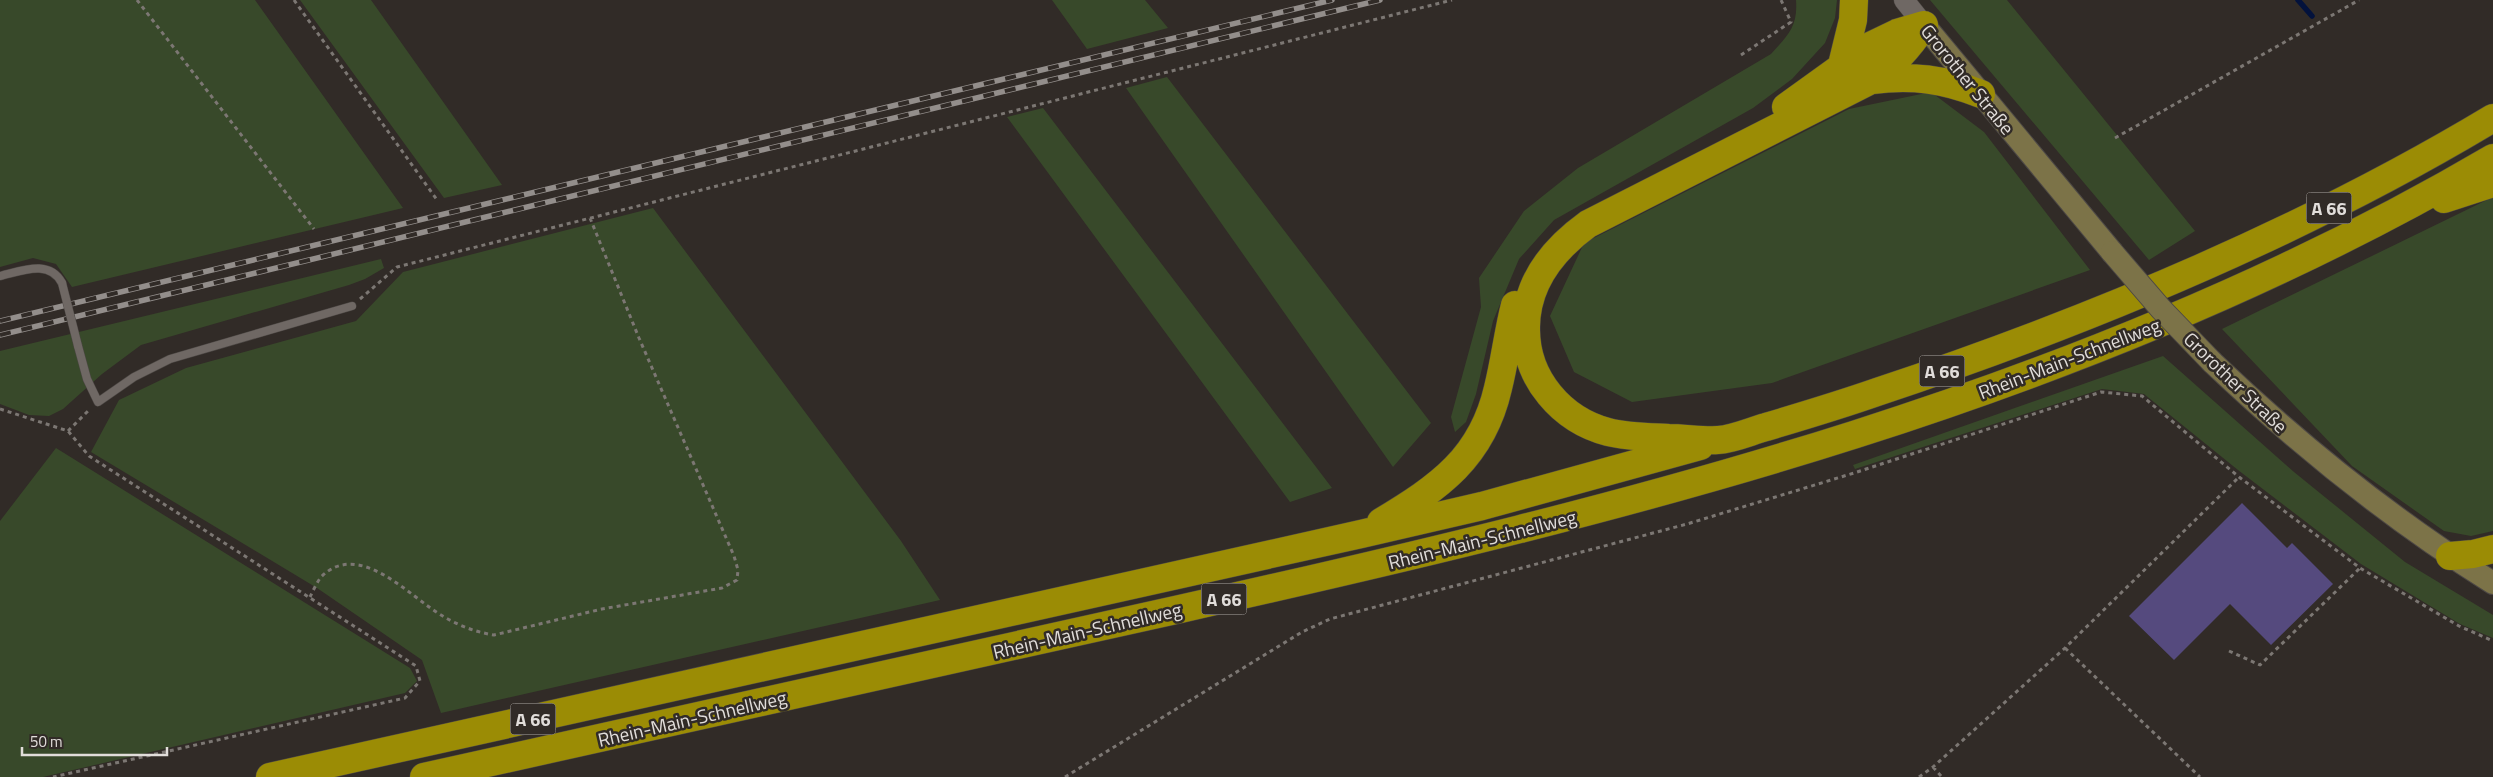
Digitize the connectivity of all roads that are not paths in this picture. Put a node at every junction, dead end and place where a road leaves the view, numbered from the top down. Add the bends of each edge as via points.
1 (1854, 0) edge
2 (1904, 0) edge
3 (1924, 25) junction
4 (1842, 65) junction
5 (1871, 80) junction
6 (1981, 94) junction
7 (2493, 118) edge
8 (2493, 158) edge
9 (2493, 183) edge
10 (2386, 217) junction
11 (0, 276) edge
12 (352, 306) road end
13 (1721, 440) junction
14 (1360, 534) junction
15 (2493, 549) edge
16 (2450, 556) junction
17 (2493, 583) edge
18 (270, 777) edge
19 (424, 777) edge

1 - 4 highway via 1853,20
2 - 3 street, Grorother Straße
3 - 4 highway via 1872,45
3 - 5 highway via 1894,64
3 - 6 main road, Grorother Straße
4 - 14 highway via 1777,113 1592,209 1563,228 1530,267 1516,297 1498,389 1478,439 1442,482
5 - 6 highway via 1927,78
5 - 13 highway via 1588,224 1550,259 1533,288 1526,322 1529,356 1543,387 1565,411 1594,428 1610,433
6 - 16 main road, Grorother Straße, bridge via 2112,252 2212,362 2323,462
7 - 13 highway, A 66 via 2331,207 2158,286 1942,370
8 - 10 highway, Rhein-Main-Schnellweg / A 66
9 - 10 highway
10 - 19 highway, Rhein-Main-Schnellweg / A 66 via 2239,289 2089,353 1880,427 1658,495 1358,570
11 - 12 lane, bridge via 30,269 50,269 57,274 62,282 91,390 98,402 134,377 170,359
13 - 14 highway, Rhein-Main-Schnellweg / A 66 via 1500,502
14 - 18 highway, Rhein-Main-Schnellweg / A 66
15 - 16 highway
16 - 17 main road, Grorother Straße

